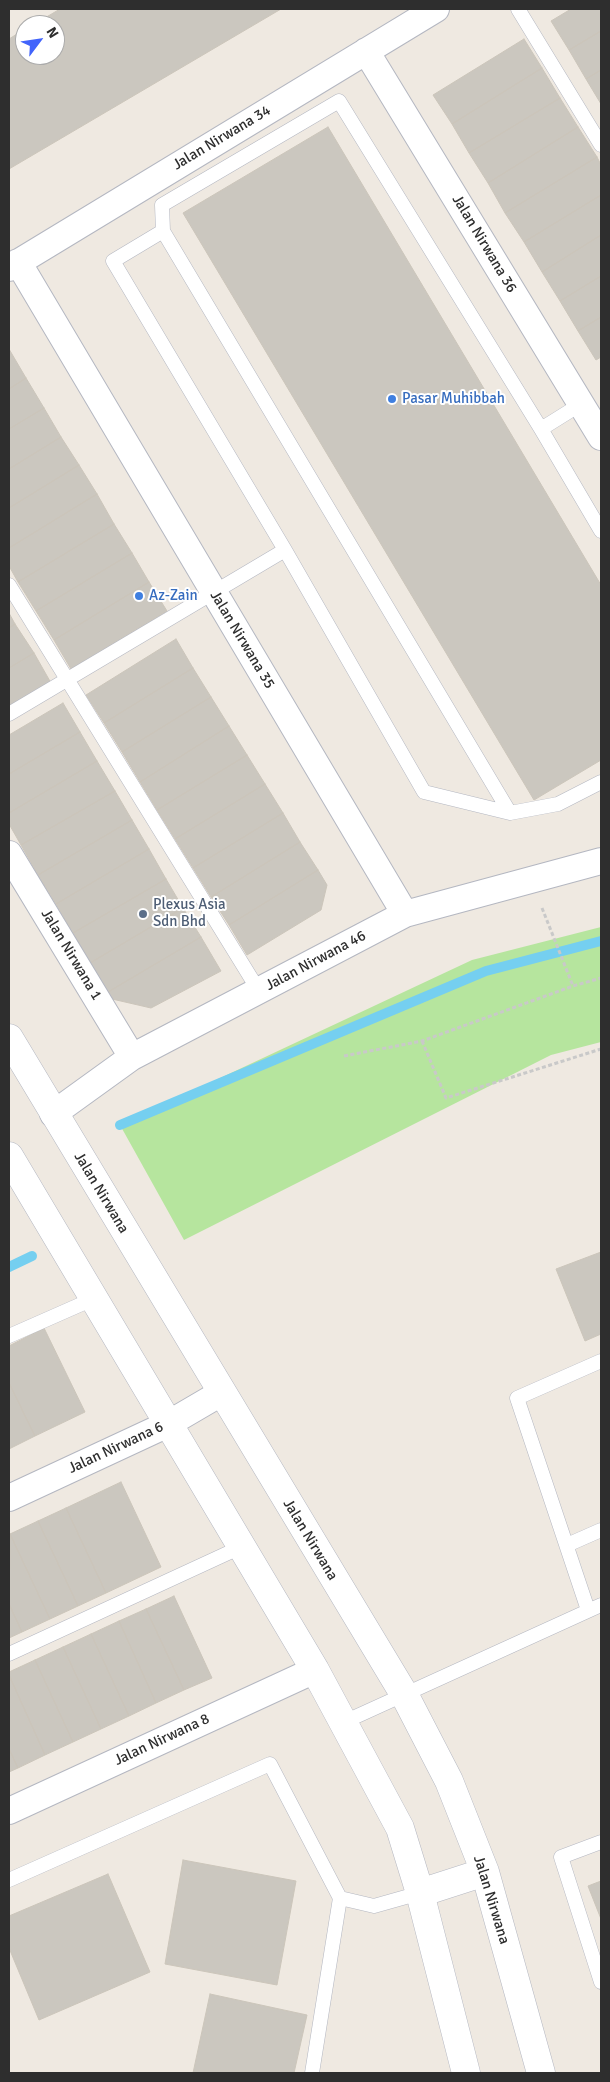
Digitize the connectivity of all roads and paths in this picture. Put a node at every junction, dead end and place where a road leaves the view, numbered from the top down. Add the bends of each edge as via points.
1 (436, 9) edge
2 (518, 9) edge
3 (366, 51) junction
4 (601, 145) edge
5 (163, 231) junction
6 (14, 265) edge
7 (582, 404) junction
8 (541, 428) junction
9 (601, 437) edge
10 (601, 531) edge
11 (285, 550) junction
12 (9, 585) edge
13 (214, 592) junction
14 (67, 679) junction
15 (9, 714) edge
16 (601, 782) edge
17 (510, 813) junction
18 (9, 854) edge
19 (601, 861) edge
20 (406, 914) junction
21 (554, 941) dead end
22 (601, 978) edge
23 (573, 986) junction
24 (259, 991) junction
25 (9, 1038) edge
26 (422, 1041) junction
27 (601, 1049) edge
28 (344, 1056) dead end
29 (132, 1057) junction
30 (53, 1114) junction
31 (9, 1156) edge
32 (93, 1299) junction
33 (9, 1336) edge
34 (601, 1361) edge
35 (221, 1393) junction
36 (168, 1424) junction
37 (9, 1498) edge
38 (601, 1530) edge
39 (567, 1545) junction
40 (241, 1547) junction
41 (595, 1607) edge
42 (9, 1654) edge
43 (315, 1670) junction
44 (404, 1694) junction
45 (344, 1722) junction
46 (9, 1810) edge
47 (601, 1842) edge
48 (485, 1872) junction
49 (9, 1880) edge
50 (420, 1893) junction
51 (340, 1898) junction
52 (601, 1982) edge
53 (312, 2073) edge
54 (466, 2073) edge
55 (541, 2073) edge

1 - 3 street, Jalan Nirwana 34
2 - 4 lane
3 - 6 street, Jalan Nirwana 34
3 - 7 street, Jalan Nirwana 36
5 - 8 lane via 162,205 339,101
5 - 11 lane via 113,261
5 - 17 lane
6 - 13 street, Jalan Nirwana 35
7 - 8 lane
7 - 9 street, Jalan Nirwana 36
8 - 10 lane
11 - 13 lane
11 - 17 lane via 424,792
12 - 14 lane
13 - 14 lane
13 - 20 street, Jalan Nirwana 35
14 - 15 lane
14 - 24 lane
16 - 17 lane via 558,804
18 - 29 street, Jalan Nirwana 1
19 - 20 street, Jalan Nirwana 46
20 - 24 street, Jalan Nirwana 46
21 - 23 path
22 - 23 path
23 - 26 path
24 - 29 street, Jalan Nirwana 46
25 - 30 street, Jalan Nirwana
26 - 27 path via 446,1098
26 - 28 path
29 - 30 street, Jalan Nirwana 46
30 - 35 street, Jalan Nirwana
31 - 32 street
32 - 33 lane
32 - 36 street
34 - 39 lane via 517,1398
35 - 36 street, Jalan Nirwana 6
35 - 44 street, Jalan Nirwana
36 - 37 street, Jalan Nirwana 6
36 - 40 street
38 - 39 lane
39 - 41 lane
40 - 42 lane
40 - 43 street
41 - 44 lane
43 - 45 street
43 - 46 street, Jalan Nirwana 8
44 - 45 lane
44 - 48 street, Jalan Nirwana via 449,1781
45 - 50 street via 400,1828
47 - 52 lane via 561,1857
48 - 50 street
48 - 55 street, Jalan Nirwana
49 - 51 lane via 270,1764
50 - 51 lane via 374,1906
50 - 54 street
51 - 53 lane

